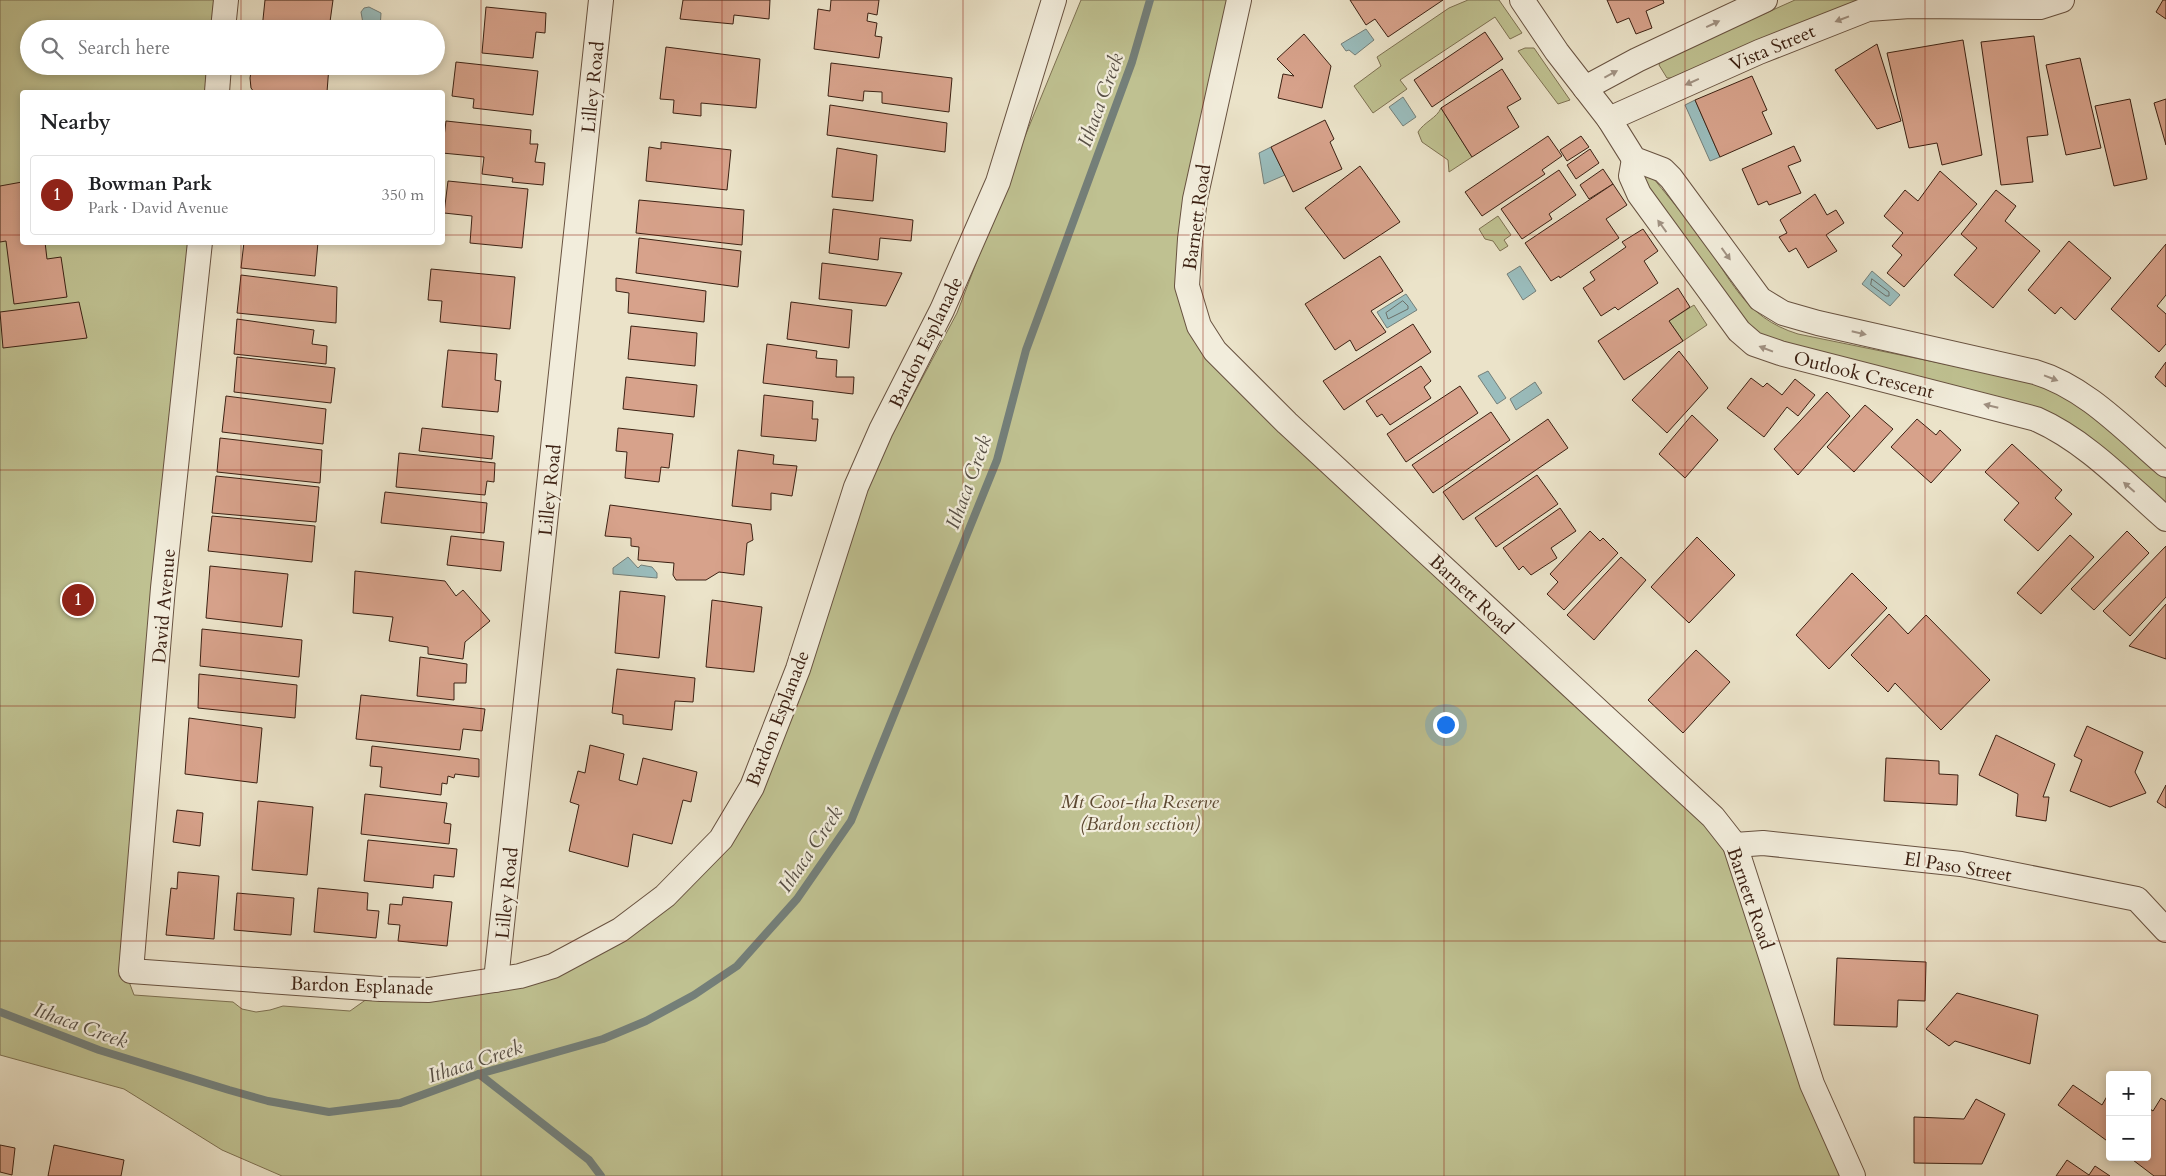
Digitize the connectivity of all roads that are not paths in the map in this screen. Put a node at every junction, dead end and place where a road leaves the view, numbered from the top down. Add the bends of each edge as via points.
1 (226, 0) edge
2 (601, 0) edge
3 (1054, 0) edge
4 (1239, 0) edge
5 (1522, 0) edge
6 (1765, 0) edge
7 (2062, 0) edge
8 (224, 20) edge
9 (218, 75) edge
10 (1585, 88) junction
11 (216, 90) edge
12 (1609, 119) junction
13 (1634, 158) junction
14 (200, 245) edge
15 (2166, 465) edge
16 (2166, 519) edge
17 (1735, 844) junction
18 (2166, 930) edge
19 (131, 971) joint
20 (496, 980) junction
21 (1853, 1176) edge

1 - 8 street
2 - 20 street, Lilley Road
3 - 20 street, Bardon Esplanade via 998,182 942,310 856,487 798,669 752,787 721,839 666,896 620,930 553,966
4 - 17 street, Barnett Road via 1195,199 1190,239 1187,286 1199,326 1215,351 1287,422 1713,816
5 - 10 street
10 -> 6 street
7 -> 12 street, Vista Street via 2040,7 1868,9 1767,49
9 - 11 street
10 - 12 street
12 - 13 street
13 -> 15 street, Outlook Crescent via 1663,170 1671,178 1765,304 1818,323 2035,372 2057,380 2090,401
16 -> 13 street, Outlook Crescent via 2077,443 2036,419 1770,351 1754,344 1733,324 1639,194 1631,176
14 - 19 street, David Avenue via 163,588
17 - 18 street, El Paso Street via 1763,843 1961,864 2137,899
17 - 21 street, Barnett Road via 1812,1084
19 - 20 street, Bardon Esplanade via 381,989 429,990

